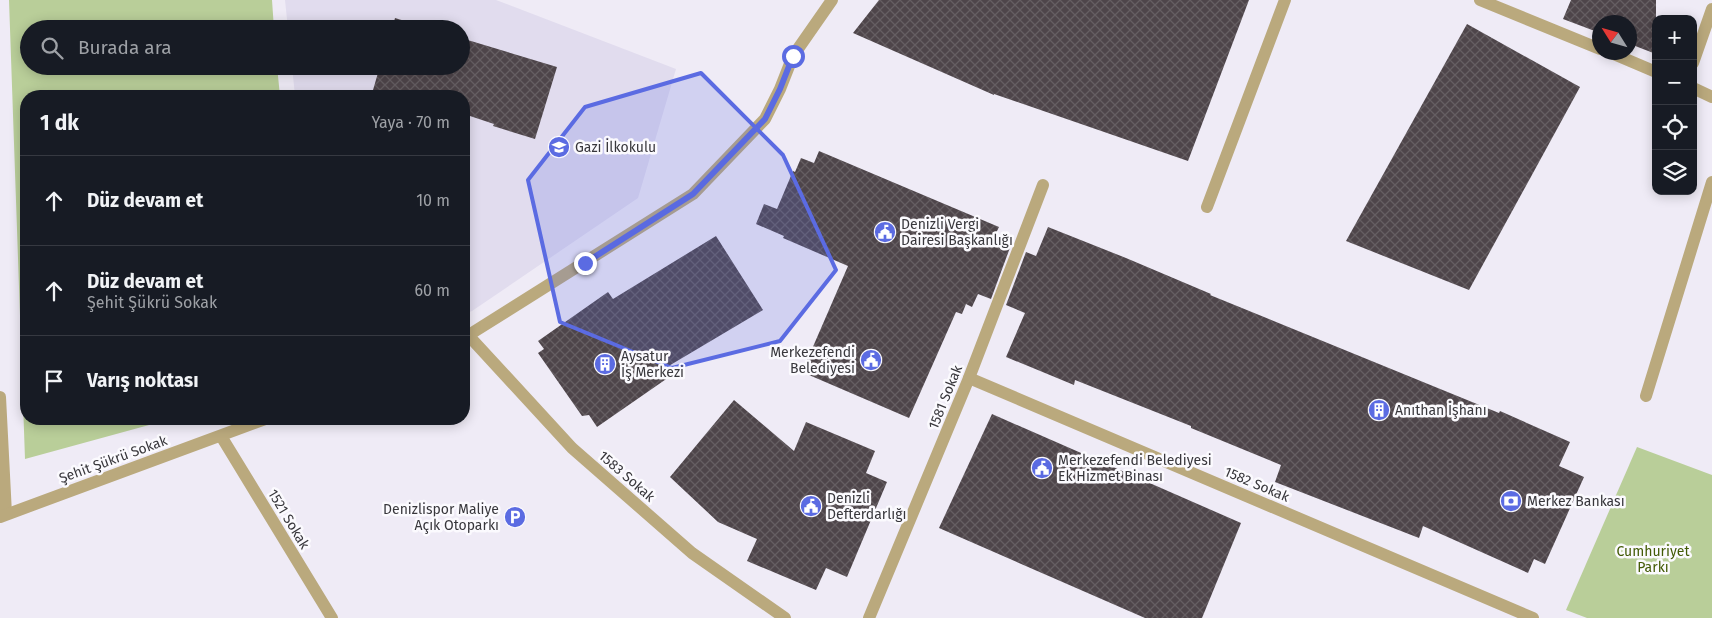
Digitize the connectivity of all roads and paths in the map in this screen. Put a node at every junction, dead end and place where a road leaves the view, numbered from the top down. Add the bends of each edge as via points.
1 (832, 0) edge
2 (1285, 0) edge
3 (1480, 0) edge
4 (1712, 8) edge
5 (1592, 46) edge
6 (1627, 60) edge
7 (1694, 60) edge
8 (1652, 70) edge
9 (1697, 90) edge
10 (1712, 97) edge
11 (1712, 182) edge
12 (1043, 185) dead end
13 (1206, 208) dead end
14 (470, 333) edge
15 (470, 340) edge
16 (969, 378) junction
17 (1646, 396) dead end
18 (0, 397) edge
19 (249, 425) edge
20 (221, 436) junction
21 (3, 515) edge
22 (332, 618) edge
23 (785, 618) edge
24 (869, 618) edge
25 (1533, 618) edge

1 - 14 street via 793,56 765,119 693,194
2 - 13 street
3 - 5 street
4 - 7 street
6 - 8 street
9 - 10 street
11 - 17 street
12 - 16 street, 1581 Sokak
15 - 23 street, 1583 Sokak via 572,448 692,553
16 - 24 street, 1581 Sokak
16 - 25 street, 1582 Sokak
18 - 21 street
19 - 20 street, Şehit Şükrü Sokak
20 - 21 street, Şehit Şükrü Sokak
20 - 22 street, 1521 Sokak

